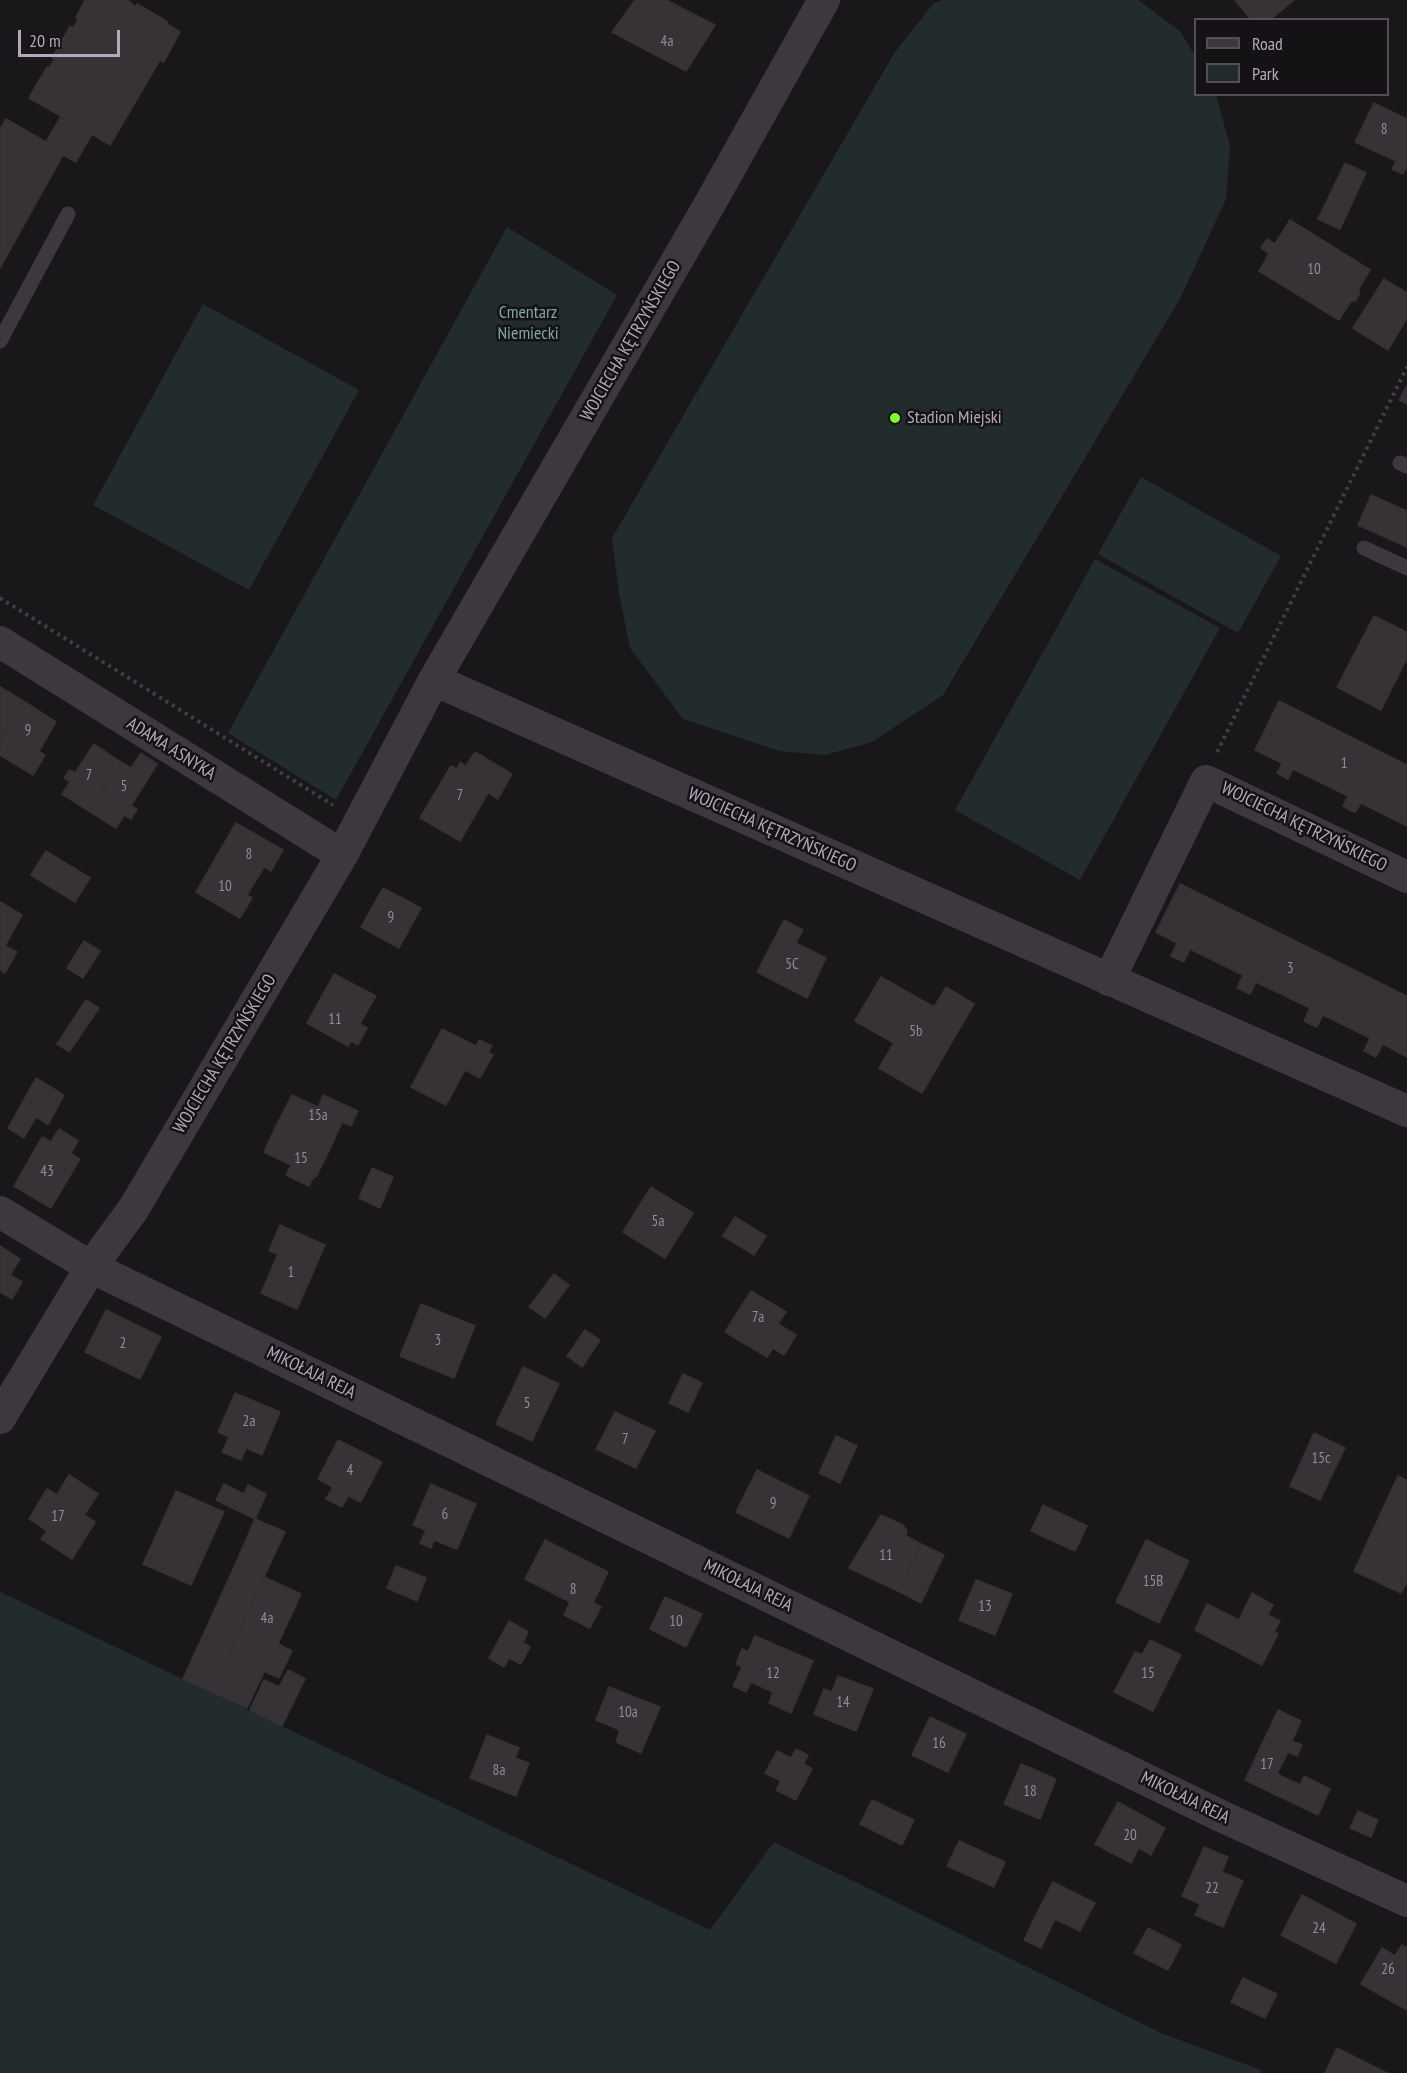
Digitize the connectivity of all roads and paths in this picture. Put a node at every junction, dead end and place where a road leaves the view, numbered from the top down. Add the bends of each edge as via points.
1 (824, 0) edge
2 (68, 214) dead end
3 (0, 341) edge
4 (1407, 367) edge
5 (1364, 548) dead end
6 (1407, 568) edge
7 (0, 598) edge
8 (0, 642) edge
9 (434, 680) junction
10 (1206, 781) junction
11 (342, 801) dead end
12 (342, 855) junction
13 (1407, 877) edge
14 (1109, 980) junction
15 (1407, 1111) edge
16 (0, 1212) edge
17 (91, 1267) junction
18 (0, 1418) edge
19 (1407, 1901) edge

1 - 9 street, WOJCIECHA KĘTRZYŃSKIEGO
2 - 3 lane
4 - 10 path
5 - 6 lane
7 - 11 path via 332,805
8 - 12 street, ADAMA ASNYKA
9 - 12 street, WOJCIECHA KĘTRZYŃSKIEGO
9 - 14 street, WOJCIECHA KĘTRZYŃSKIEGO
10 - 13 street, WOJCIECHA KĘTRZYŃSKIEGO
10 - 14 street, WOJCIECHA KĘTRZYŃSKIEGO
12 - 17 street, WOJCIECHA KĘTRZYŃSKIEGO via 134,1208
14 - 15 street, WOJCIECHA KĘTRZYŃSKIEGO
16 - 17 street, MIKOŁAJA REJA
17 - 18 street, WOJCIECHA KĘTRZYŃSKIEGO
17 - 19 street, MIKOŁAJA REJA via 1213,1812

